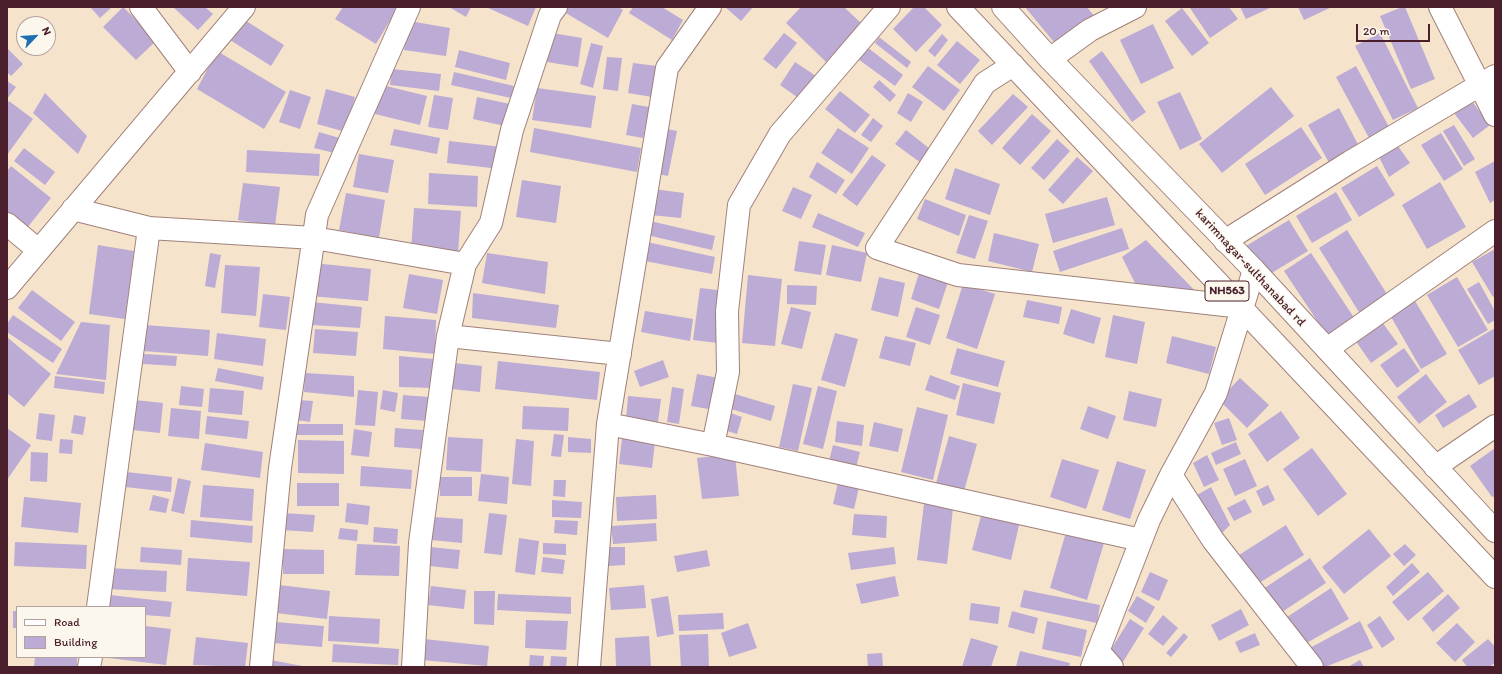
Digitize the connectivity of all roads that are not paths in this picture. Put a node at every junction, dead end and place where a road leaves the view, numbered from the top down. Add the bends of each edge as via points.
1 (141, 7) edge
2 (244, 7) edge
3 (408, 7) edge
4 (556, 7) edge
5 (710, 7) edge
6 (890, 7) edge
7 (958, 7) edge
8 (1003, 7) edge
9 (1135, 7) edge
10 (1440, 7) edge
11 (1050, 59) junction
12 (1013, 65) junction
13 (190, 72) junction
14 (1488, 80) edge
15 (1495, 115) edge
16 (73, 208) junction
17 (7, 224) edge
18 (149, 228) junction
19 (1495, 231) edge
20 (314, 238) junction
21 (1225, 241) junction
22 (38, 250) junction
23 (465, 264) junction
24 (1254, 270) junction
25 (7, 288) edge
26 (1242, 307) junction
27 (448, 336) junction
28 (1327, 349) junction
29 (620, 354) junction
30 (608, 424) junction
31 (1495, 426) edge
32 (713, 445) junction
33 (1436, 467) junction
34 (1171, 475) junction
35 (1495, 531) edge
36 (1141, 540) junction
37 (1495, 577) edge
38 (98, 606) edge
39 (1101, 662) edge
40 (261, 667) edge
41 (413, 667) edge
42 (589, 667) edge
43 (1312, 667) edge

1 - 13 main road
2 - 13 main road
3 - 20 main road via 317,215
4 - 23 main road via 550,14 512,130 491,223
5 - 29 main road via 667,68
6 - 32 main road via 780,134 739,205 727,311 728,372
7 - 12 main road, NH563
8 - 11 main road, karimnagar-sulthanabad rd / NH563
9 - 11 main road via 1090,30
10 - 14 main road
11 - 21 main road, karimnagar-sulthanabad rd / NH563
12 - 26 main road, NH563
12 - 26 main road via 985,83 877,248 958,275
13 - 16 main road
14 - 15 main road
14 - 21 main road via 1350,162
16 - 18 main road
16 - 22 main road
17 - 22 main road
18 - 20 main road
18 - 38 main road
19 - 28 main road
20 - 23 main road
20 - 40 main road via 280,468
21 - 24 main road, karimnagar-sulthanabad rd / NH563
22 - 25 main road
23 - 27 main road
24 - 26 main road
24 - 28 main road, karimnagar-sulthanabad rd / NH563
26 - 34 main road via 1216,393
26 - 37 main road, NH563
27 - 29 main road
27 - 41 main road via 420,542
28 - 33 main road, karimnagar-sulthanabad rd / NH563
29 - 30 main road
30 - 32 main road
30 - 42 main road
31 - 33 main road
32 - 36 main road
33 - 35 main road, karimnagar-sulthanabad rd / NH563
34 - 36 main road
34 - 43 main road via 1213,540
36 - 39 main road

